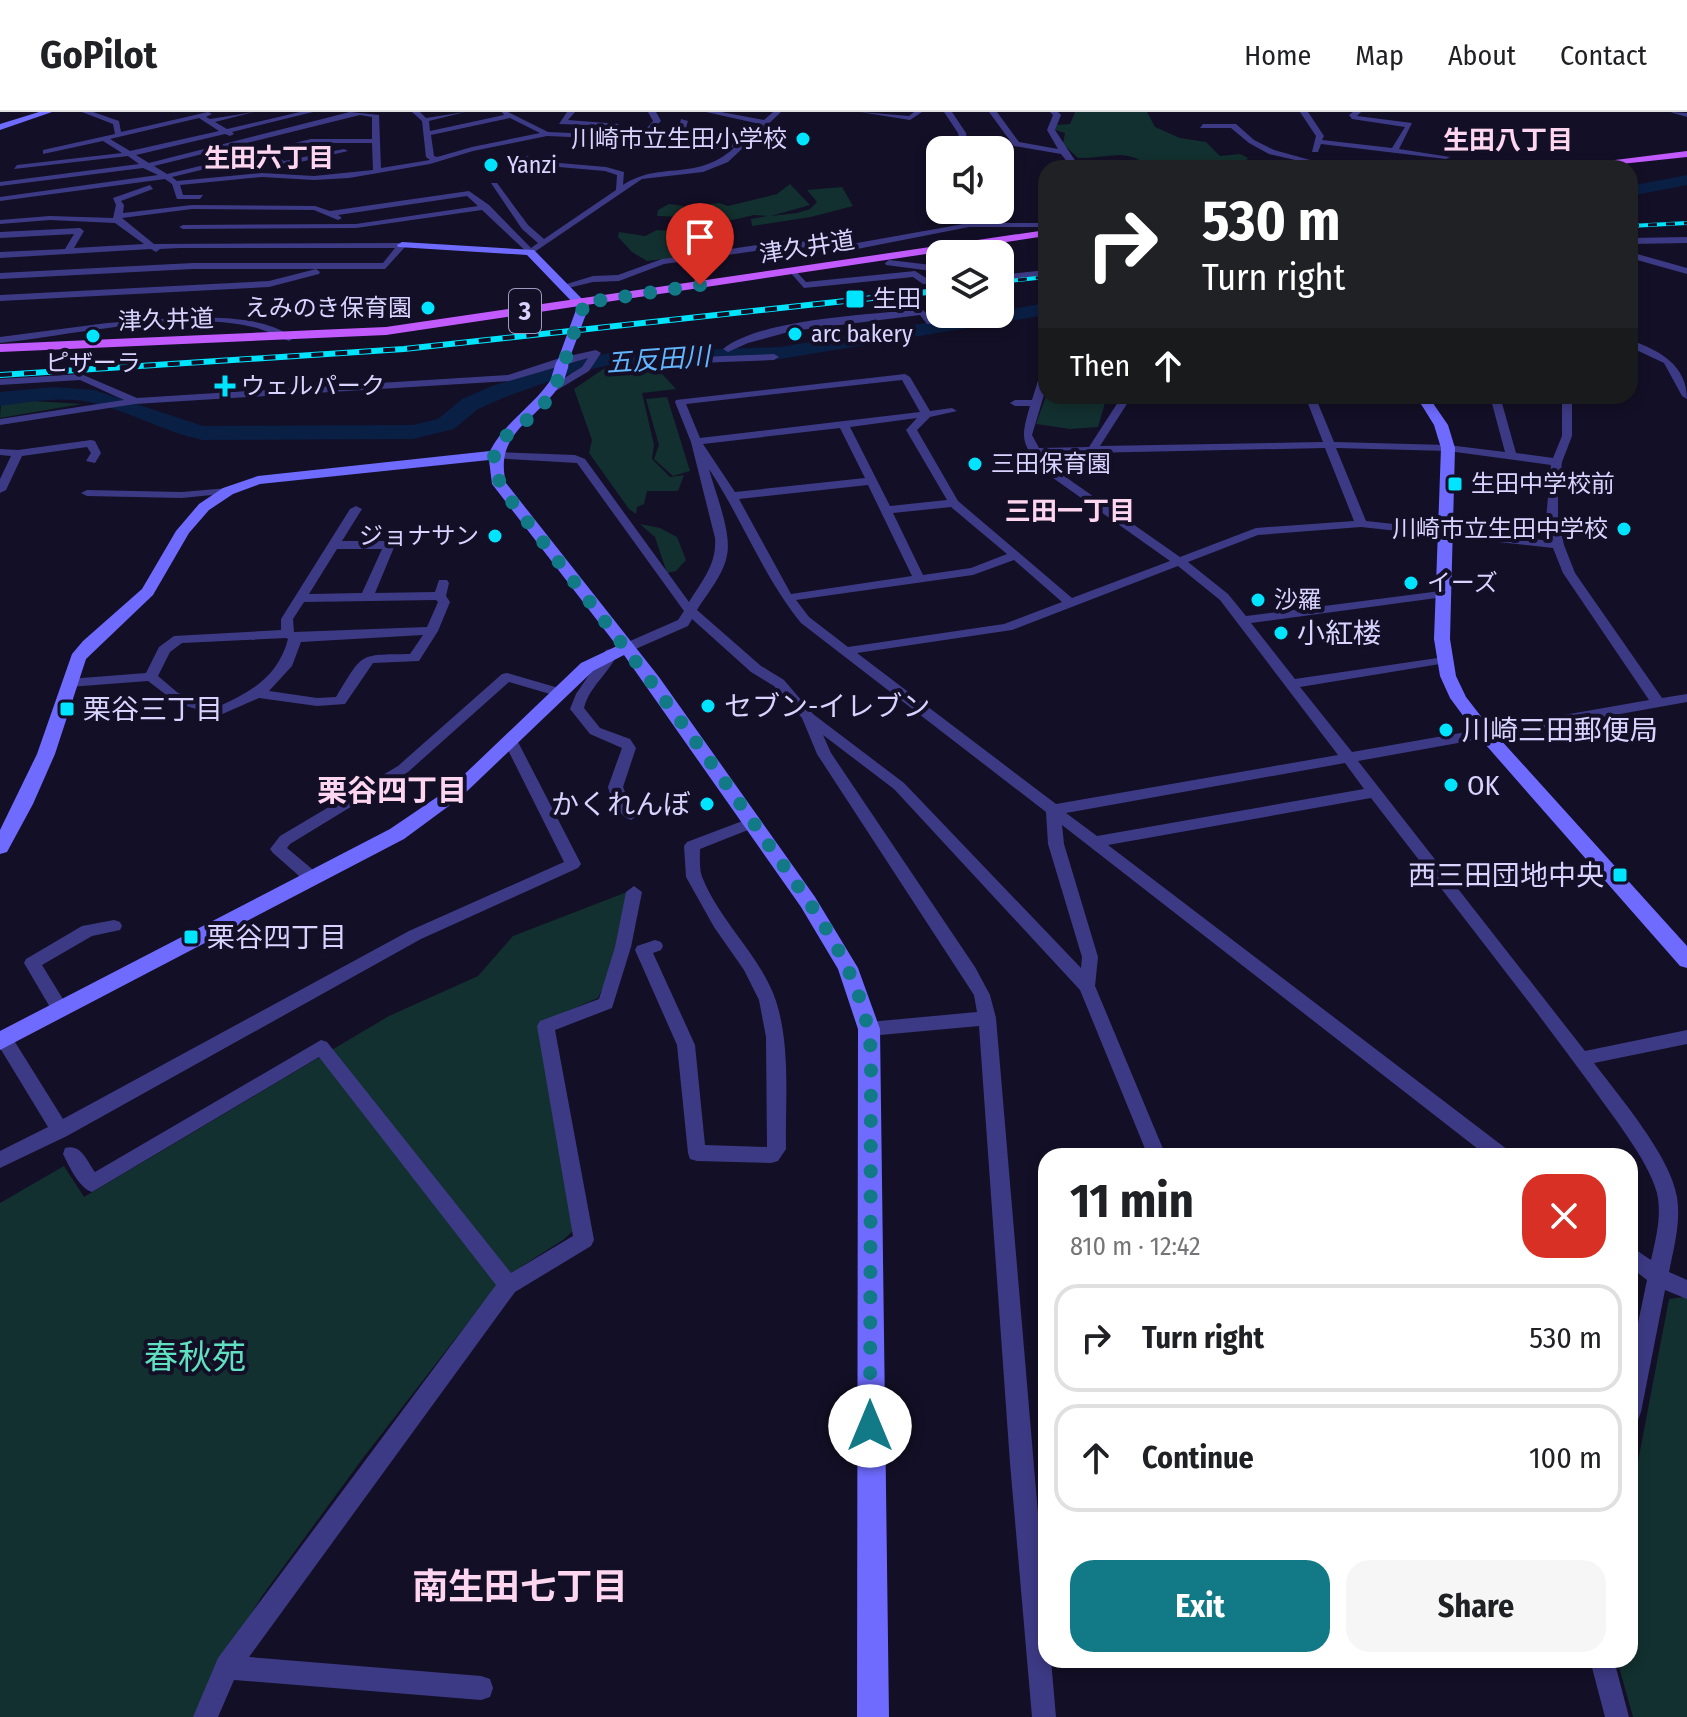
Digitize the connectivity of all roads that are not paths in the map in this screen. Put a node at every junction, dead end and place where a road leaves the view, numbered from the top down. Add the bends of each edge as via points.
1 (48, 112) edge
2 (86, 112) edge
3 (123, 112) edge
4 (214, 112) edge
5 (250, 112) edge
6 (309, 112) edge
7 (416, 112) edge
8 (461, 112) edge
9 (571, 112) edge
10 (623, 112) edge
11 (652, 112) edge
12 (710, 112) edge
13 (777, 112) edge
14 (864, 112) edge
15 (918, 112) edge
16 (948, 112) edge
17 (993, 112) edge
18 (1054, 112) edge
19 (1304, 112) edge
20 (1357, 112) edge
21 (1675, 112) edge
22 (356, 113) edge
23 (508, 114) edge
24 (1687, 115) edge
25 (200, 116) junction
26 (106, 117) junction
27 (425, 120) junction
28 (209, 121) junction
29 (684, 121) dead end
30 (476, 123) junction
31 (766, 123) junction
32 (615, 124) junction
33 (1203, 126) dead end
34 (0, 127) edge
35 (488, 129) dead end
36 (440, 131) junction
37 (226, 132) junction
38 (118, 133) junction
39 (425, 134) junction
40 (547, 134) junction
41 (499, 135) dead end
42 (963, 136) edge
43 (102, 137) junction
44 (450, 137) dead end
45 (605, 138) junction
46 (511, 141) junction
47 (245, 142) junction
48 (1319, 142) junction
49 (461, 143) dead end
50 (742, 144) junction
51 (377, 145) junction
52 (472, 149) junction
53 (1395, 150) junction
54 (46, 152) dead end
55 (1061, 152) junction
56 (264, 153) junction
57 (129, 154) junction
58 (1687, 154) edge
59 (1446, 157) dead end
60 (529, 158) dead end
61 (32, 159) dead end
62 (437, 160) junction
63 (1068, 160) edge
64 (1296, 160) edge
65 (1318, 160) edge
66 (1631, 160) edge
67 (146, 166) junction
68 (17, 167) junction
69 (377, 171) junction
70 (0, 177) edge
71 (326, 178) junction
72 (171, 181) junction
73 (0, 184) edge
74 (494, 185) dead end
75 (322, 188) dead end
76 (619, 189) junction
77 (0, 199) edge
78 (185, 207) junction
79 (486, 207) junction
80 (315, 208) junction
81 (329, 214) junction
82 (118, 218) junction
83 (0, 222) edge
84 (1038, 225) edge
85 (356, 226) junction
86 (183, 227) junction
87 (1038, 234) edge
88 (0, 235) edge
89 (1687, 240) edge
90 (1638, 241) edge
91 (542, 242) junction
92 (180, 245) junction
93 (398, 245) junction
94 (866, 245) junction
95 (153, 246) junction
96 (67, 252) junction
97 (530, 252) junction
98 (0, 255) edge
99 (1638, 257) edge
100 (886, 260) junction
101 (338, 265) junction
102 (180, 266) junction
103 (926, 267) edge
104 (793, 271) junction
105 (1687, 271) edge
106 (1038, 274) edge
107 (0, 276) edge
108 (886, 277) junction
109 (1014, 277) edge
110 (926, 282) edge
111 (564, 286) junction
112 (204, 287) junction
113 (0, 298) edge
114 (582, 303) junction
115 (926, 317) edge
116 (289, 338) junction
117 (0, 340) edge
118 (1638, 347) edge
119 (0, 348) edge
120 (728, 349) dead end
121 (661, 350) dead end
122 (774, 357) dead end
123 (559, 373) junction
124 (0, 382) edge
125 (1038, 394) edge
126 (1687, 396) edge
127 (130, 401) junction
128 (1015, 403) dead end
129 (1035, 403) junction
130 (1122, 404) edge
131 (1311, 404) edge
132 (1427, 404) edge
133 (1497, 404) edge
134 (1567, 404) edge
135 (952, 411) dead end
136 (927, 414) junction
137 (0, 422) edge
138 (844, 425) junction
139 (696, 442) junction
140 (1328, 445) junction
141 (1448, 448) junction
142 (1092, 450) junction
143 (1033, 451) junction
144 (0, 452) edge
145 (18, 453) junction
146 (493, 455) junction
147 (1511, 456) junction
148 (91, 461) dead end
149 (1557, 462) junction
150 (871, 481) junction
151 (1, 489) edge
152 (228, 491) junction
153 (87, 493) dead end
154 (732, 496) junction
155 (954, 503) junction
156 (356, 509) dead end
157 (888, 510) junction
158 (1361, 524) junction
159 (1447, 534) junction
160 (336, 545) junction
161 (1558, 545) junction
162 (1016, 555) junction
163 (1177, 561) junction
164 (920, 580) junction
165 (1444, 593) junction
166 (367, 597) junction
167 (301, 598) junction
168 (787, 598) junction
169 (1071, 603) junction
170 (689, 610) junction
171 (1240, 621) junction
172 (432, 631) junction
173 (292, 636) junction
174 (618, 651) junction
175 (845, 651) junction
176 (1446, 659) junction
177 (151, 677) junction
178 (69, 683) junction
179 (1291, 684) junction
180 (557, 692) junction
181 (260, 694) junction
182 (1687, 698) edge
183 (1658, 703) junction
184 (808, 717) junction
185 (1484, 732) junction
186 (510, 740) junction
187 (1347, 757) junction
188 (1374, 792) junction
189 (1053, 810) junction
190 (631, 815) dead end
191 (753, 822) junction
192 (1094, 842) junction
193 (0, 847) edge
194 (312, 878) junction
195 (634, 892) dead end
196 (114, 926) dead end
197 (655, 946) dead end
198 (1687, 960) edge
199 (1087, 986) junction
200 (60, 1009) junction
201 (987, 1018) junction
202 (869, 1029) junction
203 (1687, 1037) edge
204 (2, 1040) edge
205 (1581, 1059) junction
206 (60, 1130) junction
207 (1154, 1148) edge
208 (1491, 1148) edge
209 (72, 1154) dead end
210 (0, 1160) edge
211 (1638, 1261) edge
212 (1657, 1276) junction
213 (508, 1285) junction
214 (1687, 1290) edge
215 (1638, 1372) edge
216 (1038, 1651) edge
217 (227, 1667) junction
218 (1040, 1668) edge
219 (1604, 1668) edge
220 (481, 1688) dead end
221 (205, 1717) edge
222 (873, 1717) edge
223 (1044, 1717) edge
224 (1617, 1717) edge

1 - 34 street
2 - 26 street
3 - 26 street
4 - 25 street
5 - 28 street
6 - 37 street
7 - 27 street
8 - 27 street
9 - 32 street via 562,122
10 - 32 street
11 - 45 street via 657,121 646,137
12 - 31 street
13 - 31 street
14 - 15 street via 910,118
16 - 42 street
17 - 55 street via 1021,147
18 - 55 street via 1051,130
19 - 48 street via 1317,129
20 - 53 street via 1352,117 1396,119 1409,125
21 - 24 street
22 - 47 street
22 - 51 street via 375,115
23 - 30 street
23 - 40 street
25 - 28 street
25 - 38 street
26 - 38 street via 116,123
27 - 39 street
28 - 37 street
29 - 50 street via 678,142 703,148
30 - 35 street
30 - 36 street
31 - 50 street
32 - 45 street
33 - 64 street via 1233,126 1264,150
36 - 39 street
36 - 44 street
37 - 47 street
37 - 57 street
38 - 43 street
39 - 62 street via 430,157
40 - 45 street
40 - 46 street
41 - 46 street
43 - 54 street
43 - 57 street
46 - 52 street
47 - 56 street
47 - 67 street
48 - 53 street
48 - 65 street via 1314,153
49 - 52 street
50 - 76 street via 713,167 640,177
51 - 56 street via 311,141
51 - 56 street via 283,164
51 - 69 street
52 - 62 street
53 - 59 street
55 - 63 street
56 - 72 street
57 - 67 street
57 - 68 street
58 - 66 main road
60 - 76 street via 606,169 623,176
61 - 68 street
62 - 69 street
67 - 72 street
67 - 73 street
68 - 70 street
69 - 71 street
71 - 72 street via 262,175
71 - 75 street
72 - 77 street
72 - 80 street via 180,197 318,198
72 - 82 street via 116,200
74 - 91 street
76 - 91 street
78 - 80 street
78 - 82 street
78 - 86 street
79 - 81 street via 469,193
79 - 85 street
79 - 97 street
80 - 81 street
81 - 85 street
82 - 83 street
82 - 95 street
84 - 94 street via 969,225
85 - 86 street
85 - 93 street
86 - 92 street
87 - 100 main road, 津久井道 / 3
88 - 96 street via 80,231
89 - 90 street
91 - 97 street
92 - 93 street
92 - 95 street
93 - 97 street
93 - 101 street via 385,266
94 - 100 street
94 - 111 street via 794,243 695,256 651,264 619,278
95 - 96 street
95 - 102 street
96 - 98 street
97 - 111 street
99 - 105 street
100 - 103 street
100 - 104 main road, 津久井道 / 3
100 - 108 street via 894,268
101 - 102 street
101 - 112 street via 269,284
102 - 107 street
102 - 112 street
104 - 108 street via 804,285
104 - 114 main road, 津久井道 / 3
106 - 109 street
108 - 110 street via 915,274
111 - 114 street
112 - 113 street
114 - 116 main road, 津久井道 / 3 via 386,331
114 - 123 street
115 - 120 street via 922,312 772,333
116 - 117 street via 248,322 207,321
116 - 119 main road, 津久井道 / 3
118 - 126 street via 1668,361
121 - 122 street via 669,360
123 - 123 street via 596,356 586,369
123 - 127 street
123 - 146 street
124 - 127 street via 81,377
125 - 129 street
127 - 137 street
128 - 129 street
129 - 143 street via 1027,435
130 - 142 street
131 - 140 street
132 - 141 street
133 - 147 street
134 - 149 street via 1567,436
135 - 136 street
136 - 138 street
136 - 139 street via 905,377 680,402
136 - 155 street via 911,430
138 - 139 street
138 - 150 street
139 - 154 street
139 - 170 street via 722,553
140 - 141 street
140 - 142 street
140 - 158 street
141 - 147 street
141 - 159 street
142 - 143 street
143 - 163 street via 1043,466
144 - 145 street
145 - 148 street via 91,443 96,453
145 - 151 street
146 - 152 street via 275,477
146 - 170 street via 581,461
146 - 174 street via 499,484
147 - 149 street
149 - 161 street via 1552,519
150 - 154 street
150 - 157 street
152 - 153 street
152 - 178 street via 183,531 148,592 89,644
154 - 168 street
155 - 157 street
155 - 162 street
156 - 160 street
157 - 164 street
158 - 159 street
158 - 163 street via 1256,532
159 - 161 street
159 - 165 street
160 - 166 street via 389,545
160 - 167 street
161 - 183 street via 1569,573
162 - 164 street via 973,571
162 - 169 street
163 - 169 street
163 - 171 street via 1224,597
164 - 168 street
165 - 171 street
165 - 176 street
166 - 167 street
166 - 172 street via 441,589 444,602
167 - 173 street via 287,619
168 - 175 street via 805,620
169 - 175 street via 1007,627
170 - 174 street via 674,629
170 - 184 street via 779,683
171 - 179 street
172 - 173 street
172 - 181 street via 414,658 364,663 340,701
173 - 177 street via 179,639 164,650
173 - 181 street via 293,648 279,674
174 - 180 street via 587,667
174 - 190 street via 578,699 577,709 595,731 629,748 615,778 617,798
174 - 191 street
175 - 189 street
176 - 179 street
176 - 185 street via 1458,698
177 - 178 street
177 - 181 street via 179,700 218,712
178 - 193 street via 46,754
179 - 187 street
180 - 186 street
180 - 194 street via 507,677 403,769 285,840 278,849
182 - 183 street
183 - 185 street
184 - 199 street via 899,786
184 - 201 street via 824,754 969,972
185 - 187 street
185 - 198 street
186 - 194 street via 430,812
186 - 206 street via 573,864 415,935
187 - 188 street
187 - 189 street
188 - 192 street
188 - 205 street
189 - 192 street
189 - 199 street via 1056,844 1090,957
191 - 197 street via 692,846 694,877 767,1000 775,1037 777,1149 771,1155 697,1153 686,1045 643,950
191 - 202 street via 837,948 856,985
192 - 208 street
194 - 200 street
195 - 213 street via 606,1003 546,1026 584,1240
196 - 200 street via 88,930 32,963
199 - 207 street
200 - 204 street
201 - 202 street
201 - 216 street
202 - 222 street
203 - 205 street
204 - 206 street
205 - 212 street via 1628,1123 1667,1195 1668,1226
206 - 210 street
209 - 213 street via 92,1184 321,1047
211 - 212 street
212 - 214 street
212 - 215 street
213 - 217 street
217 - 220 street
217 - 221 street
218 - 223 street
219 - 224 street

